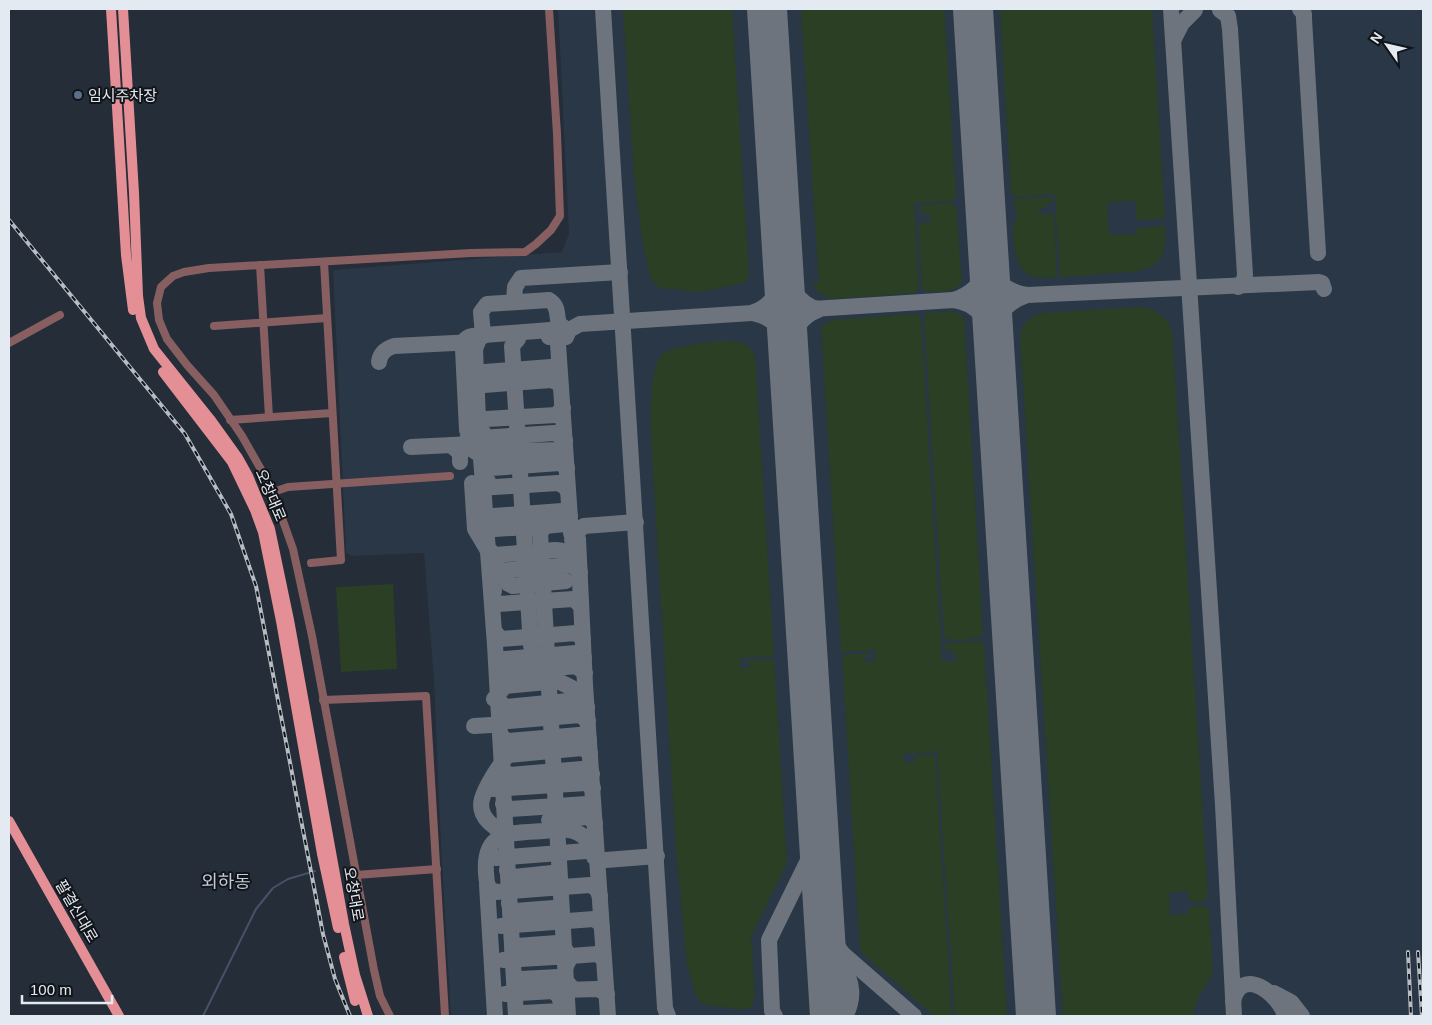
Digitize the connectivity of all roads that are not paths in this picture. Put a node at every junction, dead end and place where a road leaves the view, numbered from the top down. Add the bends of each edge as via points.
1 (111, 9) edge
2 (123, 9) edge
3 (548, 9) edge
4 (324, 262) junction
5 (260, 265) junction
6 (60, 315) dead end
7 (326, 318) junction
8 (262, 322) junction
9 (214, 326) dead end
10 (9, 343) edge
11 (332, 413) junction
12 (268, 417) junction
13 (230, 420) junction
14 (450, 476) dead end
15 (337, 484) junction
16 (273, 492) junction
17 (311, 563) dead end
18 (323, 700) junction
19 (9, 821) edge
20 (327, 853) junction
21 (437, 870) junction
22 (356, 875) junction
23 (332, 879) junction
24 (119, 1016) edge
25 (361, 1016) edge
26 (368, 1016) edge
27 (390, 1016) edge
28 (445, 1016) edge

1 - 20 main road, 오창대로 via 125,246 135,318 150,353 232,462 263,532
2 - 20 main road, 오창대로 via 141,318 154,349 238,458 270,530 289,620
3 - 4 street via 560,216 551,230 525,252 471,252
4 - 5 street
4 - 7 street
5 - 8 street
5 - 13 street via 210,268 173,276 161,288 157,303 159,320 167,338 214,395
6 - 10 street
7 - 8 street
7 - 11 street
8 - 9 street
8 - 12 street
11 - 12 street
11 - 15 street
12 - 13 street
13 - 16 street
14 - 15 street
15 - 16 street via 288,487
15 - 17 street via 341,560
16 - 18 street via 293,549
18 - 21 street via 426,696
18 - 22 street
19 - 24 main road, 팔결신대로
20 - 23 main road, 오창대로
21 - 22 street
21 - 28 street
22 - 27 street via 380,996
23 - 25 main road, 오창대로 via 348,977
23 - 26 main road, 오창대로

